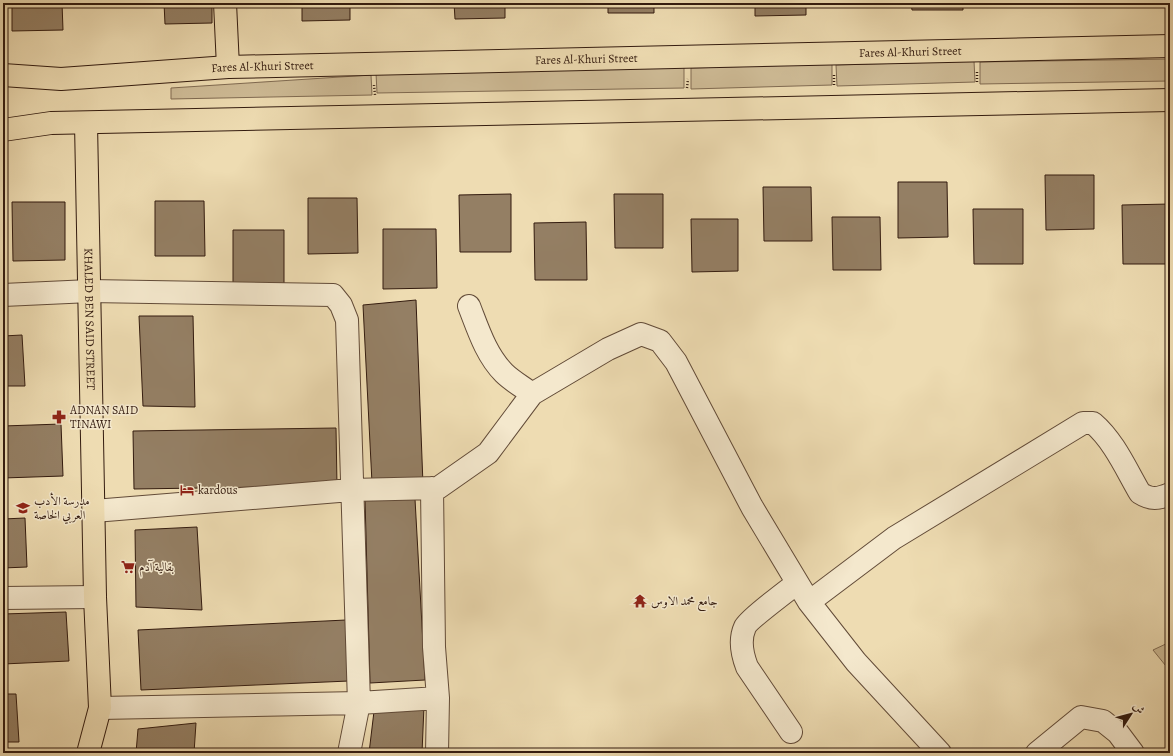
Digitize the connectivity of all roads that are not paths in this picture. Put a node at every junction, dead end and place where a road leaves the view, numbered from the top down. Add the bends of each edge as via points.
1 (225, 3) edge
2 (1170, 46) edge
3 (228, 67) junction
4 (3, 75) edge
5 (61, 79) junction
6 (3, 84) edge
7 (1170, 100) edge
8 (3, 116) edge
9 (86, 123) junction
10 (51, 124) junction
11 (3, 130) edge
12 (90, 291) junction
13 (3, 296) edge
14 (469, 306) dead end
15 (532, 394) junction
16 (432, 488) junction
17 (351, 490) junction
18 (1170, 494) edge
19 (94, 511) junction
20 (797, 583) junction
21 (96, 597) junction
22 (3, 598) edge
23 (809, 602) junction
24 (438, 698) junction
25 (359, 703) junction
26 (100, 708) junction
27 (791, 732) dead end
28 (88, 753) edge
29 (349, 753) edge
30 (437, 753) edge
31 (940, 753) edge
32 (1037, 753) edge
33 (1133, 753) edge

1 - 3 main road
2 - 3 main road, Fares Al-Khuri Street
3 - 5 main road, Fares Al-Khuri Street
4 - 5 main road, Fares Al-Khuri Street
5 - 6 main road
7 - 9 main road
8 - 10 main road
9 - 10 main road
9 - 12 main road, KHALED BEN SAID STREET
10 - 11 main road
12 - 13 street
12 - 17 street via 333,295 341,305 347,320
12 - 19 main road, KHALED BEN SAID STREET
14 - 15 street via 493,360 505,374
15 - 16 street via 488,453 438,488
15 - 20 street via 608,349 641,334 660,341 676,362 752,507
16 - 17 street
16 - 24 street via 434,647
17 - 19 street
17 - 25 street
18 - 23 street via 1157,499 1148,498 1140,493 1111,442 1094,423 1083,423 894,538
19 - 21 main road, KHALED BEN SAID STREET
20 - 23 street
20 - 27 street via 745,626 741,640 747,667
21 - 22 street
21 - 26 main road, KHALED BEN SAID STREET
23 - 31 street via 856,662
24 - 25 street
24 - 30 street
25 - 26 street
25 - 29 street
26 - 28 main road, KHALED BEN SAID STREET
32 - 33 street via 1081,717 1103,721 1118,733

